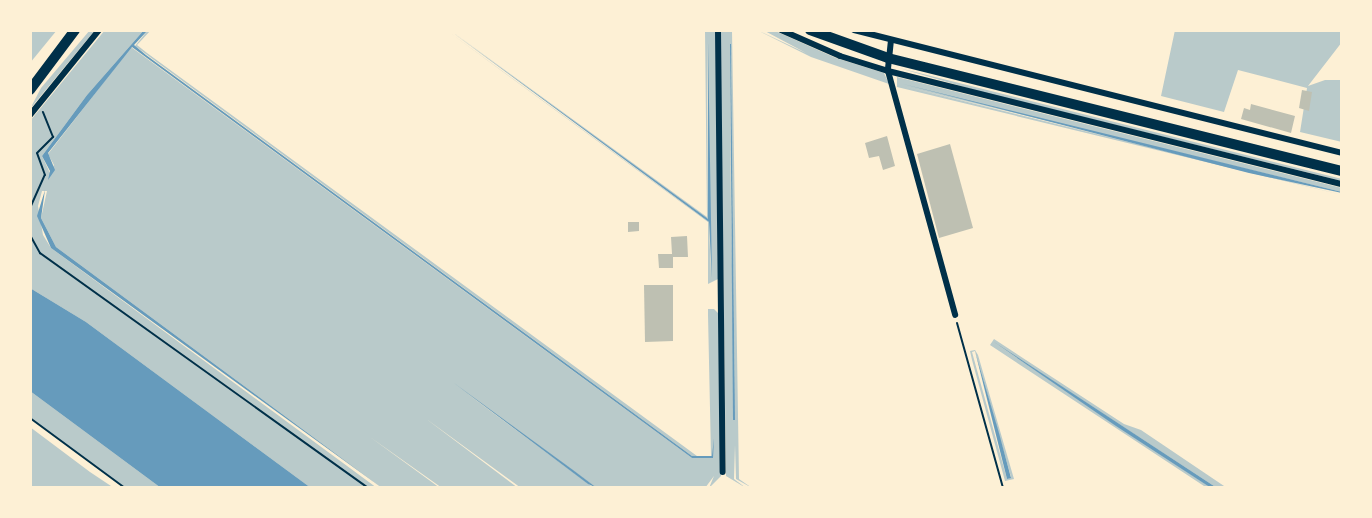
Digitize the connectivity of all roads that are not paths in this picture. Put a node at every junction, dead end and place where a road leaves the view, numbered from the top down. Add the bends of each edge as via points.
1 (75, 30) edge
2 (99, 30) edge
3 (718, 30) edge
4 (781, 30) edge
5 (810, 30) edge
6 (854, 30) edge
7 (891, 40) junction
8 (888, 58) junction
9 (888, 71) junction
10 (30, 90) edge
11 (30, 115) edge
12 (1342, 153) edge
13 (1342, 171) edge
14 (1342, 184) edge
15 (955, 315) road end
16 (723, 472) dead end

1 - 10 main road
2 - 11 street
3 - 16 street
4 - 9 street via 840,56
5 - 8 main road
6 - 7 street
7 - 8 street
7 - 12 street
8 - 9 street
8 - 13 main road
9 - 14 street
9 - 15 street

